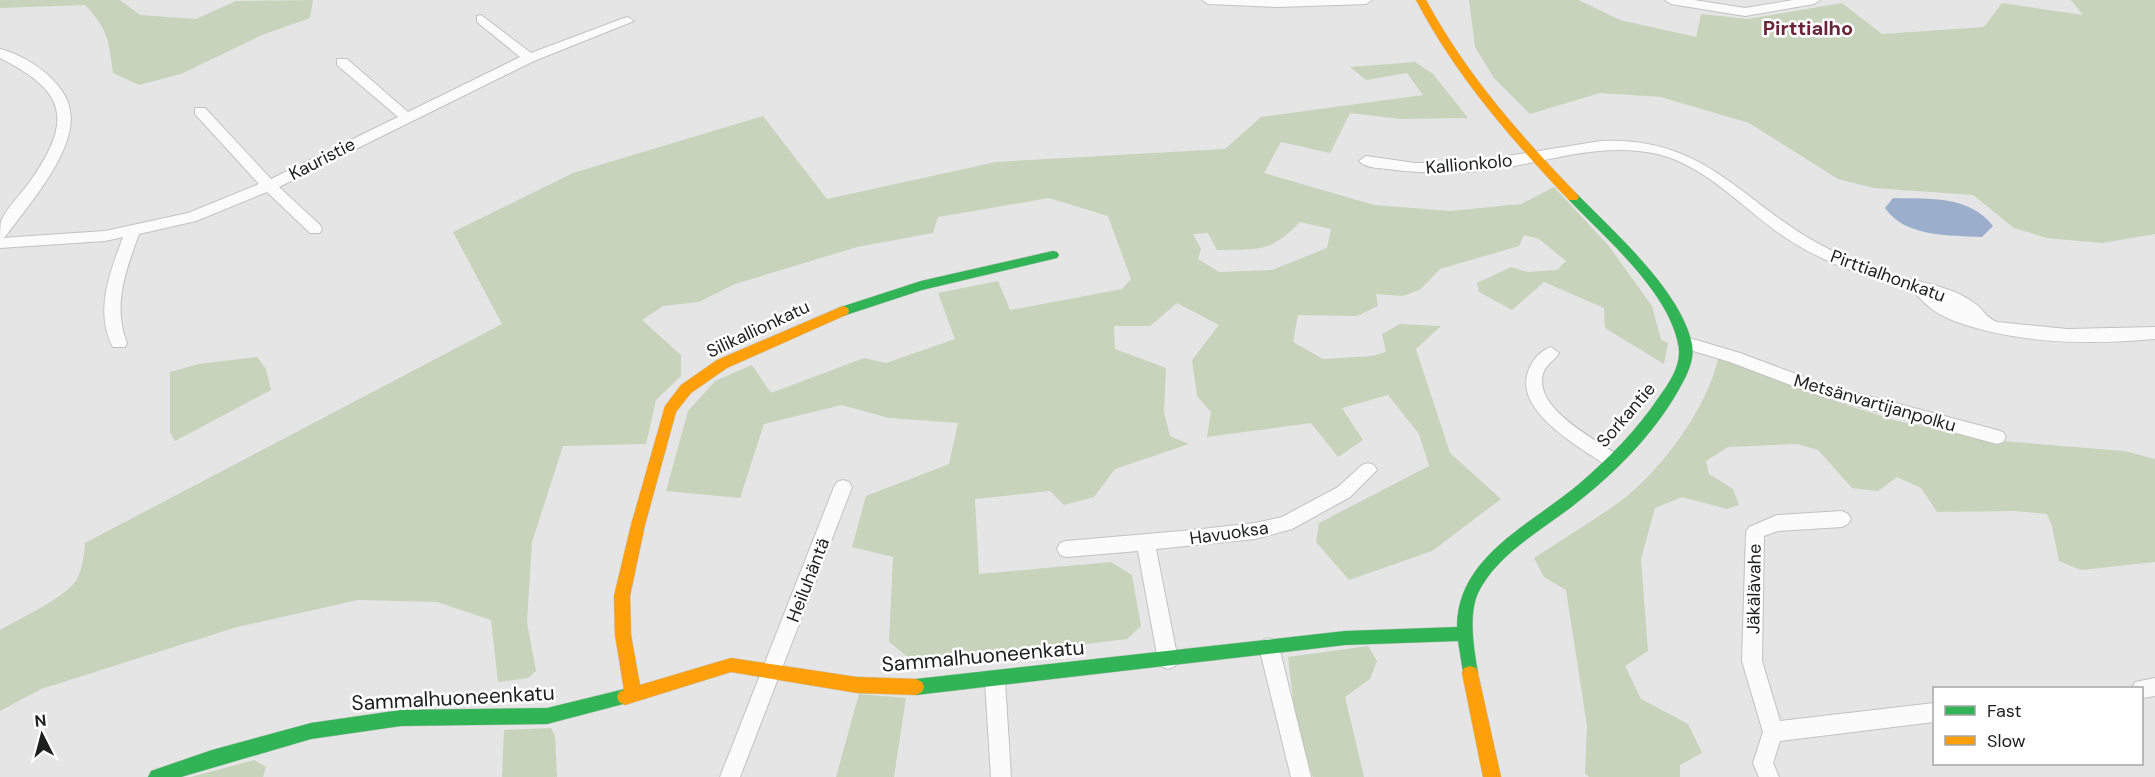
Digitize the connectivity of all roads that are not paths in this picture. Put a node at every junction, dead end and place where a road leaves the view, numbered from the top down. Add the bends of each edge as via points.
1 (1208, 0) edge
2 (1366, 0) edge
3 (1421, 0) edge
4 (1671, 0) edge
5 (1814, 0) edge
6 (1322, 1) edge
7 (481, 19) dead end
8 (628, 21) dead end
9 (0, 52) edge
10 (529, 58) junction
11 (342, 62) dead end
12 (200, 111) dead end
13 (406, 117) junction
14 (1536, 157) junction
15 (1366, 161) dead end
16 (269, 186) junction
17 (315, 229) dead end
18 (132, 232) junction
19 (0, 233) edge
20 (0, 243) edge
21 (1053, 255) dead end
22 (2155, 333) edge
23 (119, 343) dead end
24 (1686, 343) junction
25 (1551, 353) dead end
26 (1996, 437) dead end
27 (1612, 460) junction
28 (1368, 470) dead end
29 (843, 487) dead end
30 (1842, 519) dead end
31 (1145, 542) junction
32 (1066, 549) dead end
33 (1467, 634) junction
34 (1269, 647) junction
35 (1168, 660) junction
36 (770, 671) junction
37 (995, 681) junction
38 (633, 694) junction
39 (1933, 713) edge
40 (1773, 732) junction
41 (158, 777) edge
42 (730, 777) edge
43 (1001, 777) edge
44 (1301, 777) edge
45 (1492, 777) edge
46 (1769, 777) edge

1 - 6 street
2 - 6 street
3 - 14 street via 1469,84
4 - 5 street via 1745,12
7 - 10 street
8 - 10 street, Kauristie
9 - 19 street via 40,74 57,89 66,111 64,132 54,156
10 - 13 street, Kauristie
11 - 13 street
12 - 16 street
13 - 16 street, Kauristie
14 - 15 street, Kallionkolo via 1435,169
14 - 22 street, Pirttialhonkatu via 1613,144 1663,151 1715,175 1803,242 1836,259 1920,289 1933,304 1963,320 2063,335
14 - 24 street via 1658,293
16 - 17 street
16 - 18 street, Kauristie via 191,217
18 - 20 street, Kauristie
18 - 23 street via 118,272 111,312 111,328
21 - 38 street, Silikallionkatu via 921,286 832,314 722,363 686,389 670,410 622,596 623,635
24 - 26 street, Metsänvartijanpolku via 1820,390
24 - 27 street, Sorkantie via 1686,361 1662,405
25 - 27 street via 1536,370 1535,391 1548,416
27 - 33 street, Sorkantie via 1585,488 1490,563 1466,604
28 - 31 street, Havuoksa via 1344,492 1286,524 1255,531
29 - 36 street, Heiluhäntä
30 - 40 street, Jäkälävahe via 1777,523 1755,532 1752,661
31 - 32 street, Havuoksa
31 - 35 street
33 - 34 street, Sammalhuoneenkatu via 1345,638
33 - 45 street, Sorkantie
34 - 35 street, Sammalhuoneenkatu
34 - 44 street
35 - 37 street, Sammalhuoneenkatu
36 - 37 street, Sammalhuoneenkatu via 885,688
36 - 38 street, Sammalhuoneenkatu via 730,664
36 - 42 street, Heiluhäntä
37 - 43 street
38 - 41 street, Sammalhuoneenkatu via 547,716 358,722 267,742
39 - 40 street
40 - 46 street via 1763,763

